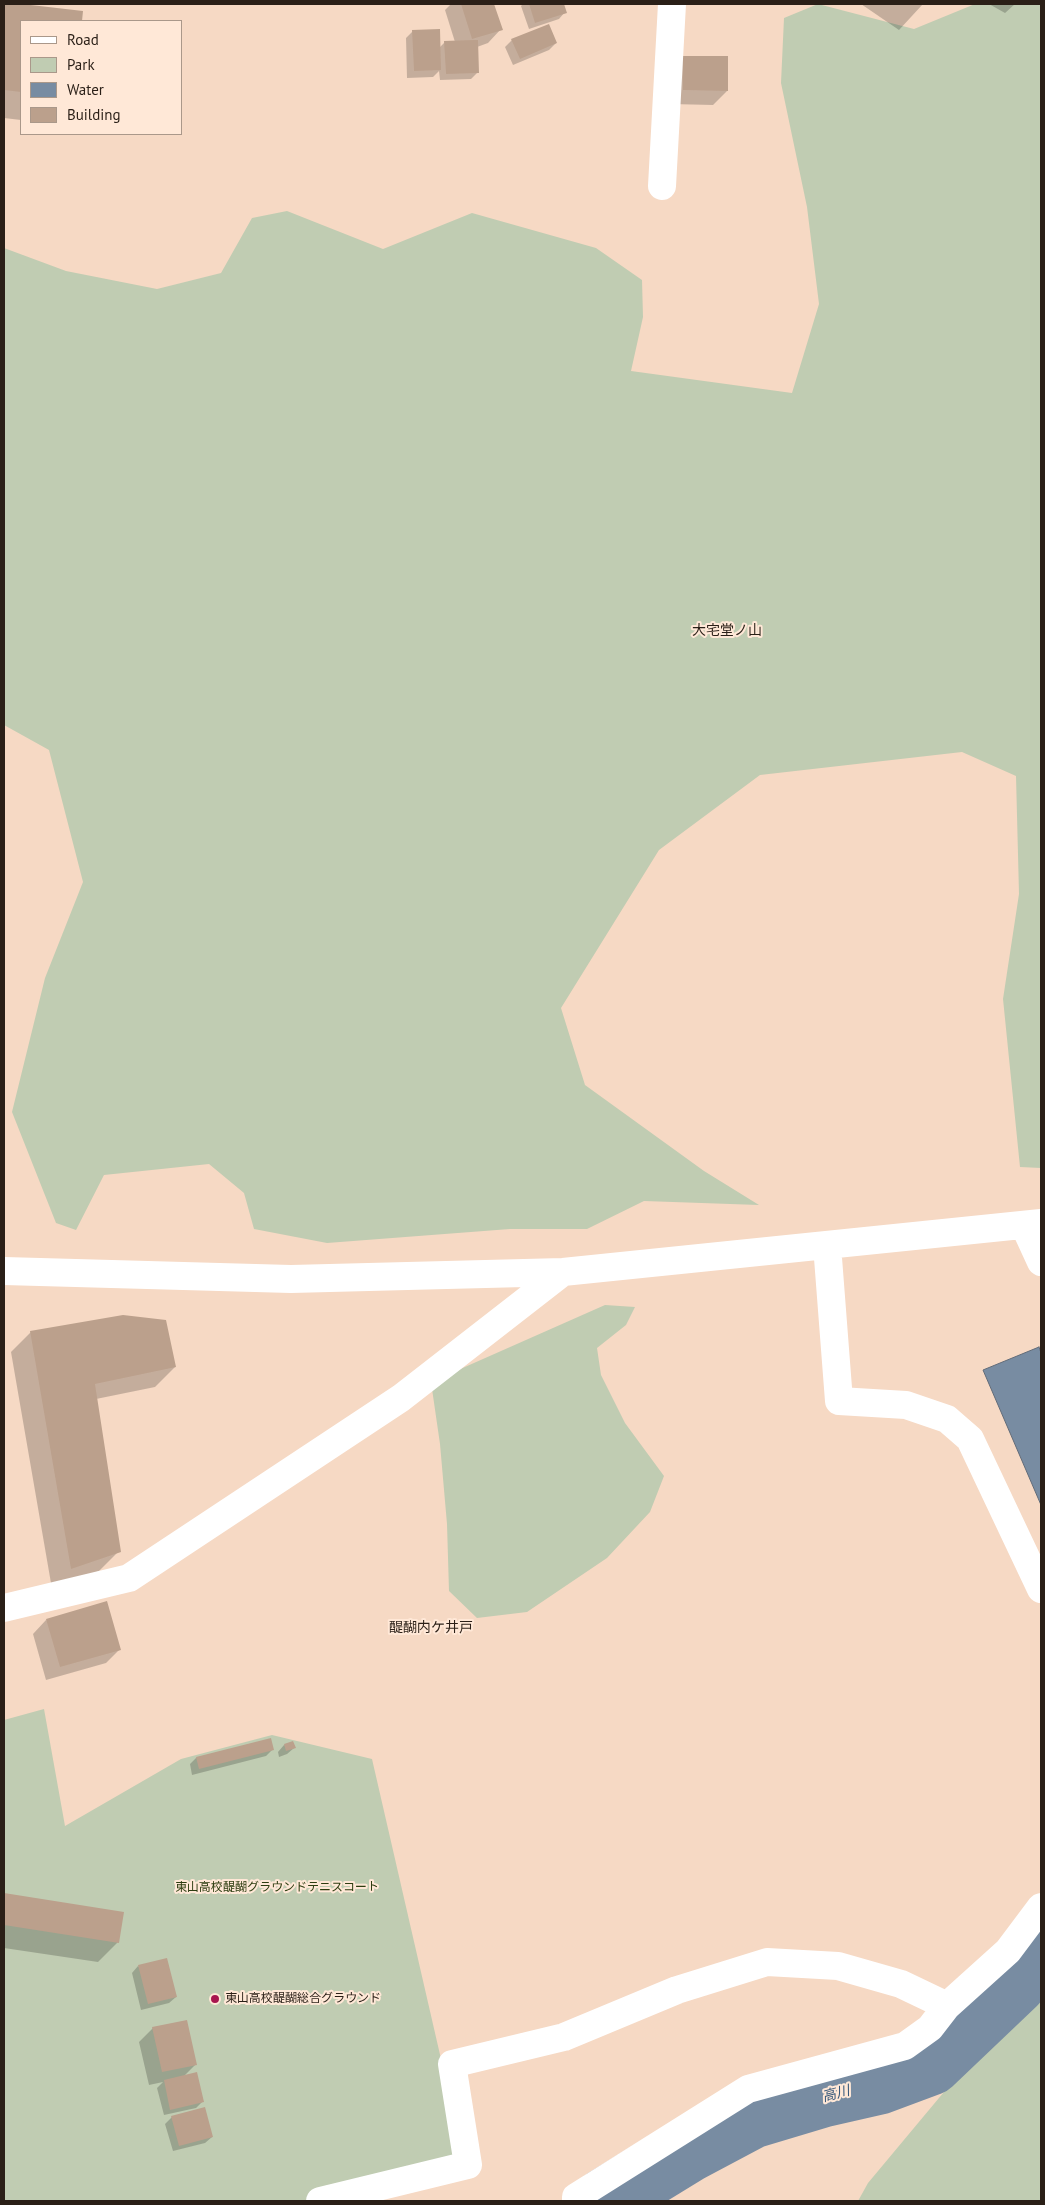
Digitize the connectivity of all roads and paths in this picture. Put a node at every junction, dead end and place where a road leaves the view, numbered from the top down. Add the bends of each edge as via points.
1 (672, 4) edge
2 (662, 186) dead end
3 (1033, 1224) edge
4 (827, 1245) junction
5 (1041, 1262) edge
6 (4, 1271) edge
7 (563, 1272) junction
8 (1041, 1588) edge
9 (4, 1608) edge
10 (1041, 1907) edge
11 (947, 2006) junction
12 (320, 2201) edge
13 (576, 2201) edge

1 - 2 street
3 - 4 street
3 - 5 street
4 - 7 street
4 - 8 street via 839,1401 906,1405 947,1419 970,1439
6 - 7 street via 291,1279
7 - 9 street via 402,1398 128,1578
10 - 11 street via 1008,1952
11 - 12 street via 901,1984 838,1966 767,1962 678,1990 564,2037 452,2064 468,2165
11 - 13 street via 930,2028 905,2046 748,2089 576,2197

